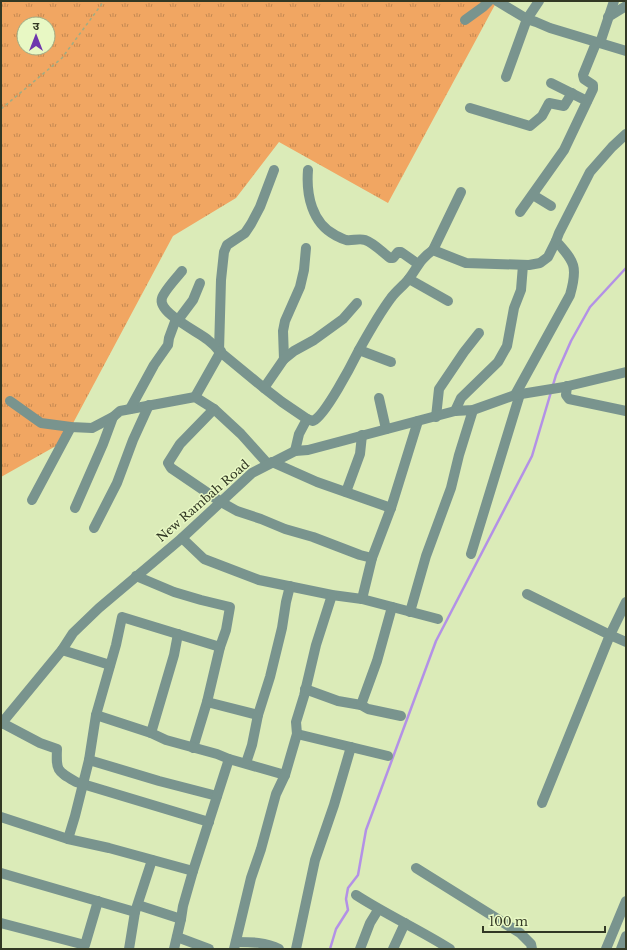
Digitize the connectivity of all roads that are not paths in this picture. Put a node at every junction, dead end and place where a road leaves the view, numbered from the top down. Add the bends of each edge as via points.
1 (489, 1) edge
2 (497, 1) edge
3 (539, 1) edge
4 (614, 1) edge
5 (626, 6) edge
6 (608, 17) junction
7 (526, 19) junction
8 (465, 20) dead end
9 (598, 43) junction
10 (626, 51) edge
11 (506, 77) dead end
12 (551, 83) dead end
13 (572, 94) junction
14 (587, 101) junction
15 (470, 108) dead end
16 (626, 134) edge
17 (274, 170) dead end
18 (308, 170) dead end
19 (462, 192) dead end
20 (533, 194) junction
21 (551, 206) dead end
22 (520, 212) dead end
23 (556, 240) junction
24 (306, 248) dead end
25 (433, 250) junction
26 (418, 264) junction
27 (523, 265) junction
28 (182, 271) dead end
29 (409, 279) junction
30 (200, 283) dead end
31 (448, 301) dead end
32 (357, 303) dead end
33 (177, 319) junction
34 (479, 333) dead end
35 (359, 350) junction
36 (220, 351) junction
37 (284, 359) junction
38 (391, 362) dead end
39 (626, 372) edge
40 (566, 386) junction
41 (264, 388) junction
42 (522, 394) junction
43 (195, 397) junction
44 (379, 398) dead end
45 (10, 401) dead end
46 (149, 405) junction
47 (130, 409) junction
48 (214, 409) junction
49 (473, 410) junction
50 (455, 411) junction
51 (626, 411) edge
52 (113, 417) junction
53 (436, 417) junction
54 (307, 419) junction
55 (418, 421) junction
56 (71, 427) junction
57 (386, 429) junction
58 (362, 436) junction
59 (294, 451) junction
60 (270, 463) junction
61 (346, 492) junction
62 (32, 500) dead end
63 (221, 502) junction
64 (75, 508) dead end
65 (392, 508) junction
66 (94, 528) dead end
67 (182, 538) junction
68 (471, 554) dead end
69 (372, 558) junction
70 (136, 576) junction
71 (290, 586) junction
72 (527, 594) dead end
73 (332, 595) junction
74 (362, 599) junction
75 (626, 602) edge
76 (392, 607) junction
77 (410, 612) junction
78 (438, 619) dead end
79 (178, 634) junction
80 (610, 635) junction
81 (626, 642) edge
82 (220, 647) junction
83 (62, 650) junction
84 (110, 664) junction
85 (305, 689) junction
86 (207, 702) junction
87 (361, 705) junction
88 (96, 715) junction
89 (258, 715) junction
90 (401, 716) dead end
91 (1, 723) edge
92 (151, 733) junction
93 (297, 734) junction
94 (351, 747) junction
95 (194, 748) junction
96 (388, 756) dead end
97 (229, 759) junction
98 (89, 760) junction
99 (246, 763) junction
100 (286, 775) junction
101 (83, 784) junction
102 (217, 796) junction
103 (542, 803) dead end
104 (1, 817) edge
105 (209, 822) junction
106 (68, 839) junction
107 (152, 860) junction
108 (416, 868) dead end
109 (193, 872) junction
110 (1, 873) edge
111 (356, 895) dead end
112 (98, 901) junction
113 (626, 901) edge
114 (137, 908) junction
115 (378, 910) junction
116 (182, 919) junction
117 (1, 923) edge
118 (405, 923) junction
119 (177, 936) junction
120 (626, 936) edge
121 (235, 945) edge
122 (85, 947) edge
123 (129, 949) edge
124 (174, 949) edge
125 (209, 949) edge
126 (279, 949) edge
127 (296, 949) edge
128 (360, 949) edge
129 (393, 949) edge
130 (449, 949) edge
131 (532, 949) edge
132 (606, 949) edge
133 (621, 949) edge

1 - 8 street
2 - 7 street
3 - 7 street
4 - 6 street
5 - 6 street
6 - 9 street
7 - 9 street
7 - 11 street
9 - 10 street
9 - 14 street via 583,75 584,80 594,87
12 - 13 street
13 - 14 street
13 - 15 street via 564,106 549,103 542,116 530,126
14 - 20 street via 564,150
16 - 23 street via 590,172
17 - 36 street via 251,224 245,233 227,245 224,252
18 - 26 street via 307,182 312,209 328,231 344,240 367,241 390,258 401,252
19 - 25 street
20 - 21 street
20 - 22 street
23 - 27 street via 548,257 535,265
23 - 42 street via 570,255 574,270 573,285
24 - 37 street via 300,287 285,321
25 - 26 street
25 - 27 street via 466,263
26 - 29 street
27 - 50 street via 521,290 514,308 507,346 498,362 461,398
28 - 33 street via 161,300
29 - 31 street
29 - 35 street via 392,297
30 - 33 street via 193,300
32 - 37 street via 342,319
33 - 36 street
33 - 47 street via 168,345
34 - 53 street via 439,389
35 - 38 street
35 - 54 street via 317,420
36 - 41 street
36 - 43 street
37 - 41 street
39 - 40 street, New Rambah Road
40 - 42 street, New Rambah Road
40 - 51 street via 566,395 569,399
41 - 54 street
42 - 49 street, New Rambah Road
42 - 68 street
43 - 46 street
43 - 48 street
44 - 57 street
45 - 56 street via 41,423
46 - 47 street
46 - 66 street via 117,483
47 - 52 street via 120,411
48 - 60 street
48 - 63 street via 180,444 168,463 171,468
49 - 50 street, New Rambah Road
49 - 77 street via 451,488 426,556
50 - 53 street, New Rambah Road
52 - 56 street via 92,428
52 - 64 street via 104,444
53 - 55 street, New Rambah Road
54 - 59 street
55 - 57 street, New Rambah Road
55 - 65 street
56 - 62 street
57 - 58 street, New Rambah Road
58 - 59 street, New Rambah Road via 308,450
58 - 61 street via 360,454
59 - 60 street, New Rambah Road
60 - 61 street
60 - 63 street, New Rambah Road via 252,473
61 - 65 street
63 - 67 street, New Rambah Road
63 - 69 street via 237,511 285,529
65 - 69 street
67 - 70 street, New Rambah Road
67 - 71 street via 204,559 259,580
69 - 74 street
70 - 82 street via 174,592 230,606
70 - 83 street, New Rambah Road via 73,633
71 - 73 street
71 - 89 street via 270,678
72 - 80 street
73 - 74 street
73 - 85 street
74 - 76 street
75 - 80 street
76 - 77 street
76 - 87 street
77 - 78 street
79 - 82 street
79 - 84 street via 122,617
79 - 92 street
80 - 81 street
80 - 103 street
82 - 86 street
83 - 84 street
83 - 91 street, New Rambah Road
84 - 88 street
85 - 87 street via 338,701
85 - 93 street via 296,722
86 - 89 street
86 - 95 street
87 - 90 street
88 - 92 street
88 - 98 street
89 - 99 street
91 - 101 street via 57,749 60,773
92 - 95 street
93 - 94 street
93 - 100 street
94 - 96 street
94 - 127 street via 315,860
95 - 97 street
97 - 99 street
97 - 102 street
98 - 101 street
98 - 102 street
99 - 100 street
100 - 121 street via 276,794 250,878
101 - 105 street
101 - 106 street
102 - 105 street
104 - 106 street
105 - 109 street
106 - 107 street
107 - 109 street
107 - 114 street
108 - 131 street via 520,933 531,944
109 - 116 street
110 - 112 street
111 - 115 street
112 - 114 street
112 - 122 street
113 - 132 street
114 - 116 street
114 - 123 street
115 - 118 street
115 - 128 street
116 - 119 street
117 - 122 street
118 - 129 street
118 - 130 street
119 - 124 street
119 - 125 street
120 - 133 street
121 - 126 street via 260,943

